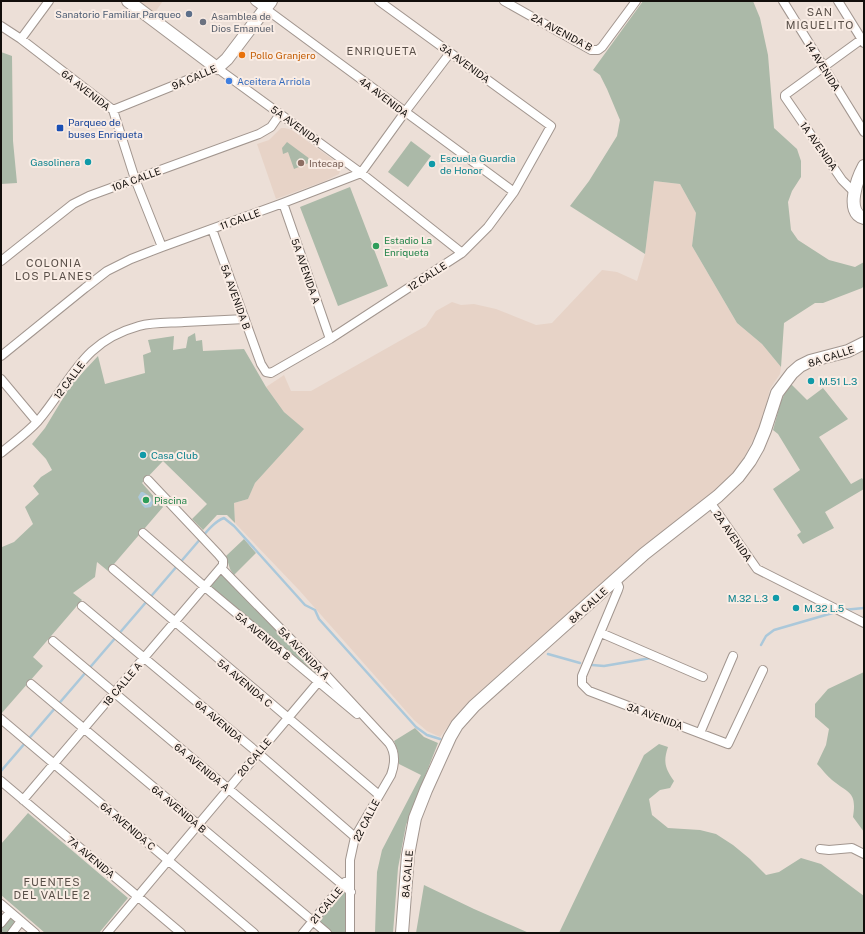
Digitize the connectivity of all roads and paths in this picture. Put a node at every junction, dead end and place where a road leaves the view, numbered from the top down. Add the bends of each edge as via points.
1 (49, 1) edge
2 (128, 1) edge
3 (255, 1) edge
4 (379, 1) edge
5 (504, 1) edge
6 (635, 1) edge
7 (783, 1) edge
8 (838, 1) edge
9 (268, 5) edge
10 (1, 26) edge
11 (21, 39) junction
12 (863, 41) edge
13 (450, 53) junction
14 (824, 66) junction
15 (217, 68) junction
16 (113, 110) junction
17 (405, 112) junction
18 (280, 114) junction
19 (551, 126) joint
20 (864, 132) edge
21 (864, 166) edge
22 (361, 173) junction
23 (135, 179) junction
24 (514, 192) junction
25 (854, 192) junction
26 (283, 203) junction
27 (864, 218) edge
28 (212, 229) junction
29 (162, 247) junction
30 (462, 252) junction
31 (2, 259) edge
32 (244, 319) junction
33 (330, 339) junction
34 (864, 343) edge
35 (1, 356) edge
36 (261, 364) joint
37 (1, 379) edge
38 (37, 422) junction
39 (1, 453) edge
40 (148, 480) dead end
41 (710, 502) junction
42 (143, 533) dead end
43 (221, 568) junction
44 (113, 569) dead end
45 (616, 580) junction
46 (205, 587) junction
47 (82, 606) dead end
48 (174, 622) junction
49 (864, 623) edge
50 (601, 633) junction
51 (53, 641) dead end
52 (733, 656) dead end
53 (144, 658) junction
54 (763, 670) dead end
55 (325, 674) junction
56 (703, 677) dead end
57 (318, 682) junction
58 (31, 684) dead end
59 (114, 693) junction
60 (287, 718) junction
61 (1, 719) edge
62 (84, 728) junction
63 (700, 733) junction
64 (385, 738) junction
65 (258, 753) junction
66 (53, 763) junction
67 (1, 781) edge
68 (228, 789) junction
69 (379, 795) junction
70 (23, 800) junction
71 (198, 825) junction
72 (355, 837) junction
73 (820, 850) dead end
74 (864, 854) edge
75 (168, 860) junction
76 (350, 876) junction
77 (342, 885) junction
78 (351, 892) junction
79 (137, 897) junction
80 (1, 904) edge
81 (10, 912) junction
82 (22, 921) junction
83 (313, 921) junction
84 (1, 923) edge
85 (12, 933) edge
86 (35, 933) edge
87 (107, 933) edge
88 (181, 933) edge
89 (254, 933) edge
90 (303, 933) edge
91 (327, 933) edge
92 (350, 933) edge
93 (402, 933) edge

1 - 11 street
2 - 15 main road, 5A AVENIDA
3 - 9 street, 4A AVENIDA
4 - 13 street, 3A AVENIDA
5 - 6 street, 2A AVENIDA B via 591,50 599,50
7 - 14 street, 14 AVENIDA
8 - 12 street
9 - 15 main road, 9A CALLE via 227,59
9 - 17 street, 4A AVENIDA
10 - 11 street, 6A AVENIDA
11 - 16 street, 6A AVENIDA
12 - 14 street
13 - 17 street
13 - 19 street, 3A AVENIDA
14 - 20 street, 14 AVENIDA
14 - 25 street, 1A AVENIDA via 786,93 785,97 842,180
15 - 16 street, 9A CALLE
15 - 18 street, 5A AVENIDA
16 - 23 street, 6A AVENIDA
17 - 22 street
17 - 24 street, 4A AVENIDA
18 - 22 street, 5A AVENIDA
18 - 23 street, 10A CALLE via 270,127 259,134
19 - 24 street, 12 CALLE
21 - 25 main road
22 - 26 street, 11 CALLE
22 - 30 street, 5A AVENIDA
23 - 29 street, 6A AVENIDA
23 - 31 street, 10A CALLE via 73,204
24 - 30 street, 12 CALLE via 488,227
25 - 27 main road via 856,211
26 - 28 street, 11 CALLE
26 - 33 street, 5A AVENIDA A
28 - 29 street, 11 CALLE
28 - 32 street, 5A AVENIDA B
29 - 35 street, 11 CALLE via 108,271
30 - 33 street, 12 CALLE
32 - 36 street, 5A AVENIDA B
32 - 38 street, 12 CALLE via 141,326 110,337 79,364
33 - 36 street, 12 CALLE via 273,372 266,372
34 - 41 main road, 8A CALLE via 848,351 810,361 788,376 776,393 765,430 750,462 738,477
37 - 38 street
38 - 39 street, 12 CALLE
40 - 43 street via 222,559
41 - 45 main road, 8A CALLE via 644,554
41 - 49 street, 2A AVENIDA via 755,568
42 - 46 street, 5A AVENIDA B
43 - 46 street, 18 CALLE A
43 - 55 street, 5A AVENIDA A
44 - 48 street, 5A AVENIDA C
45 - 50 street via 619,587
45 - 93 main road, 8A CALLE via 474,706 457,725 420,806 412,831
46 - 48 street, 18 CALLE A
46 - 57 street, 5A AVENIDA B
47 - 53 street, 6A AVENIDA
48 - 53 street, 18 CALLE A
48 - 60 street, 5A AVENIDA C
50 - 56 street
50 - 63 street, 3A AVENIDA via 583,672 583,686 596,694
51 - 59 street, 6A AVENIDA A
52 - 63 street
53 - 59 street, 18 CALLE A
53 - 65 street, 6A AVENIDA
54 - 63 street, 3A AVENIDA via 728,744
55 - 57 street, 20 CALLE
55 - 64 street, 5A AVENIDA A
57 - 60 street, 20 CALLE
57 - 64 street, 5A AVENIDA B
58 - 62 street, 6A AVENIDA B
59 - 62 street, 18 CALLE A
59 - 68 street, 6A AVENIDA A
60 - 65 street, 20 CALLE
60 - 69 street, 5A AVENIDA C
61 - 66 street, 6A AVENIDA C
62 - 66 street, 18 CALLE A
62 - 71 street, 6A AVENIDA B
64 - 69 street, 22 CALLE via 392,748 394,763
65 - 68 street, 20 CALLE
65 - 72 street, 6A AVENIDA
66 - 70 street, 18 CALLE A
66 - 75 street, 6A AVENIDA C
67 - 70 street, 7A AVENIDA
68 - 71 street, 20 CALLE
68 - 77 street, 6A AVENIDA A
69 - 72 street, 22 CALLE
70 - 79 street, 7A AVENIDA
71 - 75 street, 20 CALLE
71 - 83 street, 6A AVENIDA B
72 - 76 street, 22 CALLE
73 - 74 street via 852,848
75 - 79 street, 20 CALLE
75 - 89 street, 6A AVENIDA C
76 - 77 street, 21 CALLE
76 - 78 street, 22 CALLE
77 - 78 street, 6A AVENIDA A
77 - 83 street, 21 CALLE
78 - 92 street, 22 CALLE
79 - 87 street, 20 CALLE
79 - 88 street, 7A AVENIDA
80 - 81 street
81 - 82 street
81 - 84 street
82 - 85 street
82 - 86 street
83 - 90 street, 21 CALLE
83 - 91 street, 6A AVENIDA B

